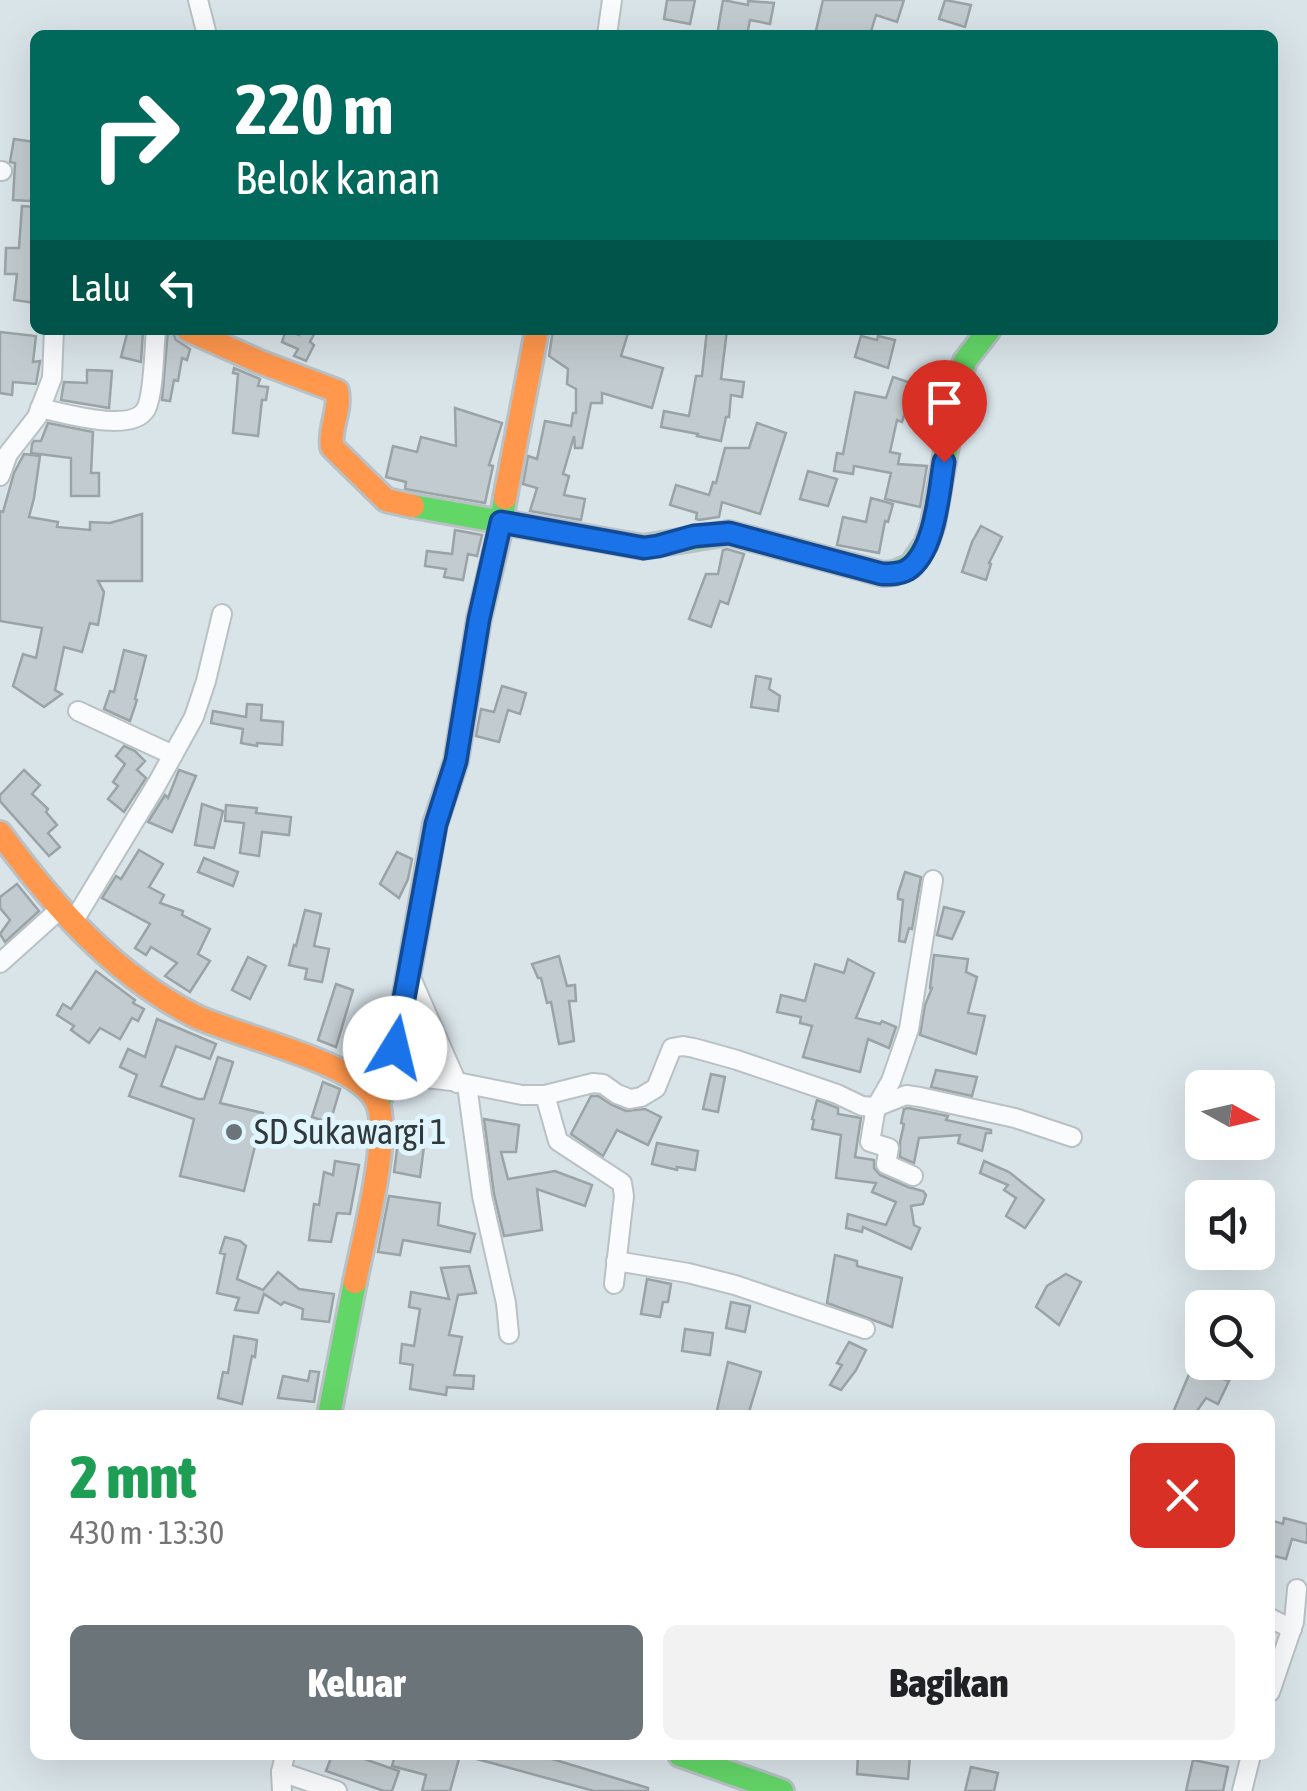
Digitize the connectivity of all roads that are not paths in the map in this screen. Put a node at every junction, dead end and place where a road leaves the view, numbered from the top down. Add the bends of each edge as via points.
1 (198, 0) edge
2 (612, 0) edge
3 (206, 30) edge
4 (608, 30) edge
5 (54, 335) edge
6 (155, 335) edge
7 (199, 335) edge
8 (536, 335) edge
9 (984, 335) edge
10 (40, 408) junction
11 (0, 476) edge
12 (501, 522) junction
13 (222, 614) dead end
14 (78, 711) dead end
15 (173, 755) junction
16 (0, 834) edge
17 (933, 880) dead end
18 (66, 916) junction
19 (0, 963) edge
20 (408, 971) junction
21 (392, 1074) junction
22 (462, 1084) junction
23 (545, 1095) junction
24 (378, 1103) junction
25 (876, 1107) junction
26 (1072, 1136) dead end
27 (913, 1176) dead end
28 (616, 1262) junction
29 (614, 1284) dead end
30 (865, 1328) dead end
31 (509, 1334) dead end
32 (330, 1410) edge
33 (1297, 1589) dead end
34 (1275, 1620) edge
35 (1292, 1629) junction
36 (1275, 1678) edge
37 (694, 1760) edge
38 (1250, 1760) edge
39 (283, 1763) edge
40 (282, 1791) edge
41 (338, 1791) edge
42 (782, 1791) edge
43 (1242, 1791) edge

1 - 3 street
2 - 4 street
5 - 10 street via 52,378
6 - 10 street via 149,399 138,418 98,420
7 - 12 street via 336,392 340,402 330,442 386,500
8 - 12 street
9 - 12 street via 958,384 934,524 905,572 882,574 729,533 644,548
10 - 11 street
12 - 20 street
13 - 15 street via 200,699
14 - 15 street
15 - 18 street
16 - 18 street
17 - 25 street via 909,1029
18 - 19 street
18 - 24 street via 158,994 194,1015 345,1072
20 - 21 street
20 - 22 street
21 - 22 street
21 - 24 street
22 - 23 street
22 - 31 street
23 - 25 street via 592,1082 640,1097 656,1088 672,1048 682,1046
23 - 28 street via 558,1140 622,1184
24 - 32 street via 382,1140
25 - 26 street via 906,1095 920,1097
25 - 27 street via 870,1142 890,1148 886,1164
28 - 29 street
28 - 30 street via 719,1281
33 - 35 street
34 - 35 street
35 - 36 street
37 - 42 street
38 - 43 street
39 - 40 street
39 - 41 street

